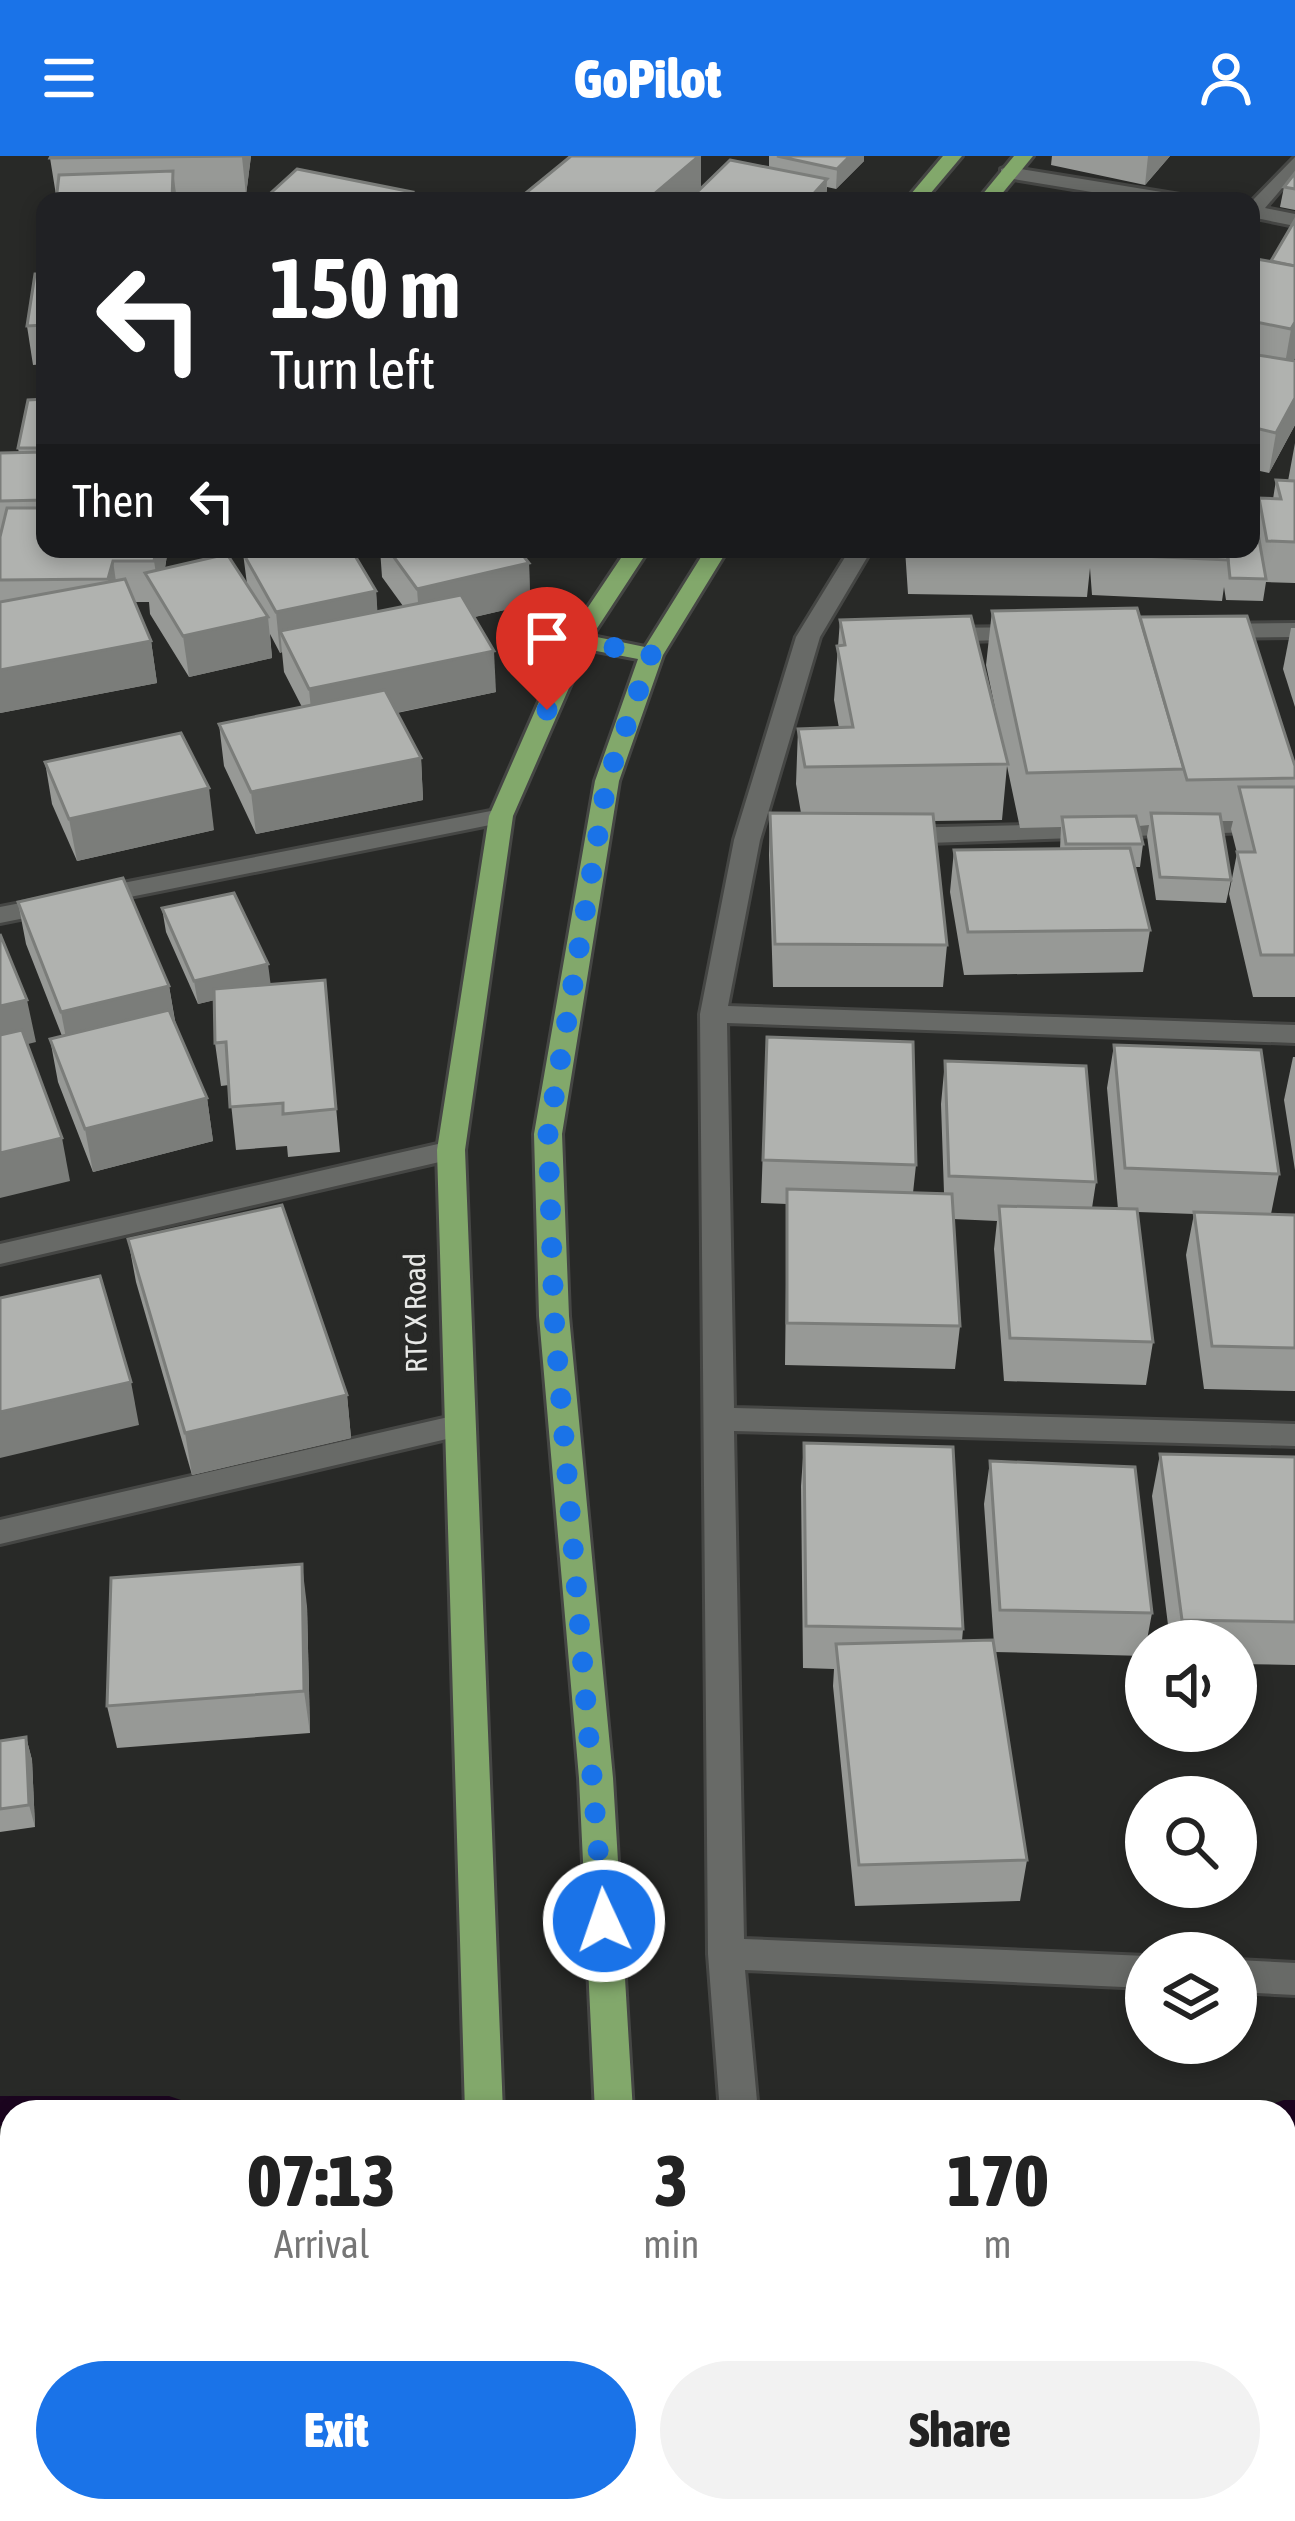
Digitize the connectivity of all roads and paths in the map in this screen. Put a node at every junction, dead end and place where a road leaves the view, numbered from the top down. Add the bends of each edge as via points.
1 (952, 156) edge
2 (1024, 156) edge
3 (1295, 162) edge
4 (1008, 173) junction
5 (922, 192) edge
6 (993, 192) edge
7 (1068, 192) edge
8 (1260, 202) edge
9 (1260, 213) edge
10 (1295, 220) edge
11 (632, 558) edge
12 (711, 558) edge
13 (857, 558) edge
14 (1295, 630) edge
15 (1179, 632) edge
16 (1063, 633) edge
17 (901, 635) edge
18 (578, 640) junction
19 (651, 655) junction
20 (501, 816) junction
21 (1241, 826) edge
22 (865, 837) edge
23 (0, 915) edge
24 (713, 1014) junction
25 (1295, 1034) edge
26 (451, 1150) junction
27 (0, 1254) edge
28 (716, 1419) junction
29 (457, 1426) junction
30 (1295, 1435) edge
31 (0, 1532) edge
32 (726, 1954) junction
33 (1125, 1971) edge
34 (1257, 1977) edge
35 (1295, 1978) edge
36 (484, 2100) edge
37 (613, 2100) edge
38 (738, 2100) edge

1 - 5 main road
2 - 4 main road
3 - 8 street
4 - 6 main road
4 - 7 street
9 - 10 street
11 - 18 main road, RTC X Road
12 - 19 main road
13 - 24 street via 820,636
14 - 15 street
16 - 17 street
18 - 19 main road
18 - 20 main road, RTC X Road
19 - 37 main road via 607,781 548,1134 554,1316 596,1778
20 - 23 street
20 - 26 main road, RTC X Road
21 - 22 street
24 - 25 street
24 - 28 street
26 - 27 street
26 - 29 main road, RTC X Road
28 - 30 street
28 - 32 street
29 - 31 street
29 - 36 main road, RTC X Road
32 - 33 street
32 - 38 street
34 - 35 street

